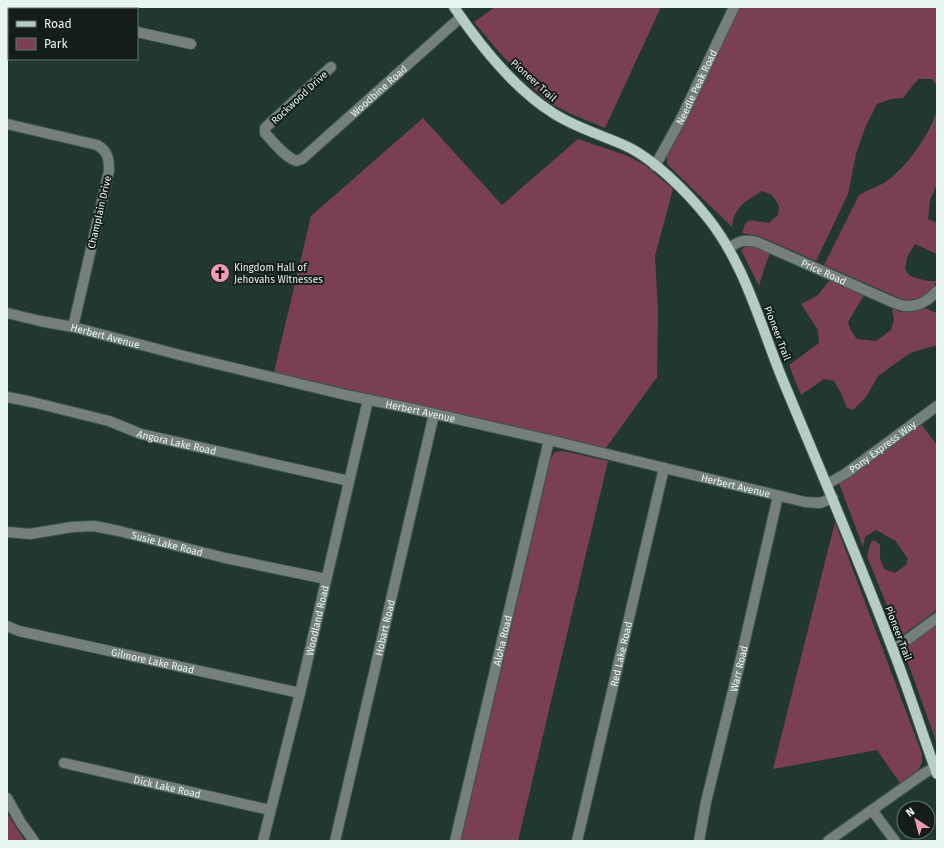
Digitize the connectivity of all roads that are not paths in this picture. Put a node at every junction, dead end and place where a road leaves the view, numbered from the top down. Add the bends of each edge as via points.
1 (454, 7) edge
2 (734, 7) edge
3 (461, 17) junction
4 (138, 32) edge
5 (190, 44) dead end
6 (331, 67) dead end
7 (7, 124) edge
8 (296, 161) joint
9 (655, 166) junction
10 (728, 248) junction
11 (937, 291) edge
12 (7, 313) edge
13 (73, 326) junction
14 (7, 397) edge
15 (368, 400) junction
16 (937, 406) edge
17 (434, 414) junction
18 (549, 440) junction
19 (664, 468) junction
20 (349, 481) junction
21 (827, 484) junction
22 (778, 496) junction
23 (833, 498) junction
24 (7, 532) edge
25 (326, 579) junction
26 (937, 618) edge
27 (7, 626) edge
28 (893, 650) junction
29 (300, 693) junction
30 (64, 764) dead end
31 (936, 771) edge
32 (7, 798) edge
33 (270, 810) junction
34 (872, 810) junction
35 (34, 841) edge
36 (263, 841) edge
37 (335, 841) edge
38 (456, 841) edge
39 (577, 841) edge
40 (698, 841) edge
41 (828, 841) edge
42 (895, 841) edge

1 - 3 main road, Pioneer Trail
2 - 9 street, Needle Peak Road via 682,117
3 - 8 street, Woodbine Road via 302,159
3 - 9 main road, Pioneer Trail via 491,56 542,105 568,121 635,151
4 - 5 street
6 - 8 street, Rockwood Drive via 265,128 265,133
7 - 13 street, Champlain Drive via 96,145 108,154 109,171
9 - 10 main road, Pioneer Trail via 697,205
10 - 11 street, Price Road via 747,240 757,242 890,302 905,306 929,300
10 - 21 main road, Pioneer Trail via 751,294 772,353
12 - 13 street, Herbert Avenue
13 - 15 street, Herbert Avenue via 184,356
14 - 20 street, Angora Lake Road via 117,424 141,434
15 - 17 street, Herbert Avenue
15 - 20 street, Woodland Road
16 - 21 street, Pony Express Way via 845,474
17 - 18 street, Herbert Avenue
17 - 37 street, Hobart Road
18 - 19 street, Herbert Avenue
18 - 38 street, Aloha Road
19 - 22 street, Herbert Avenue
19 - 39 street, Red Lake Road
20 - 25 street, Woodland Road
21 - 23 main road, Pioneer Trail
22 - 23 street, Herbert Avenue via 813,504
22 - 40 street, Warr Road
23 - 28 main road, Pioneer Trail
24 - 25 street, Susie Lake Road via 34,534 94,526 225,558
25 - 29 street, Woodland Road
26 - 28 street
27 - 29 street, Gilmore Lake Road via 19,631
28 - 31 main road, Pioneer Trail
29 - 33 street, Woodland Road
30 - 33 street, Dick Lake Road
31 - 34 street via 923,774
32 - 35 street
33 - 36 street, Woodland Road
34 - 41 street
34 - 42 street

